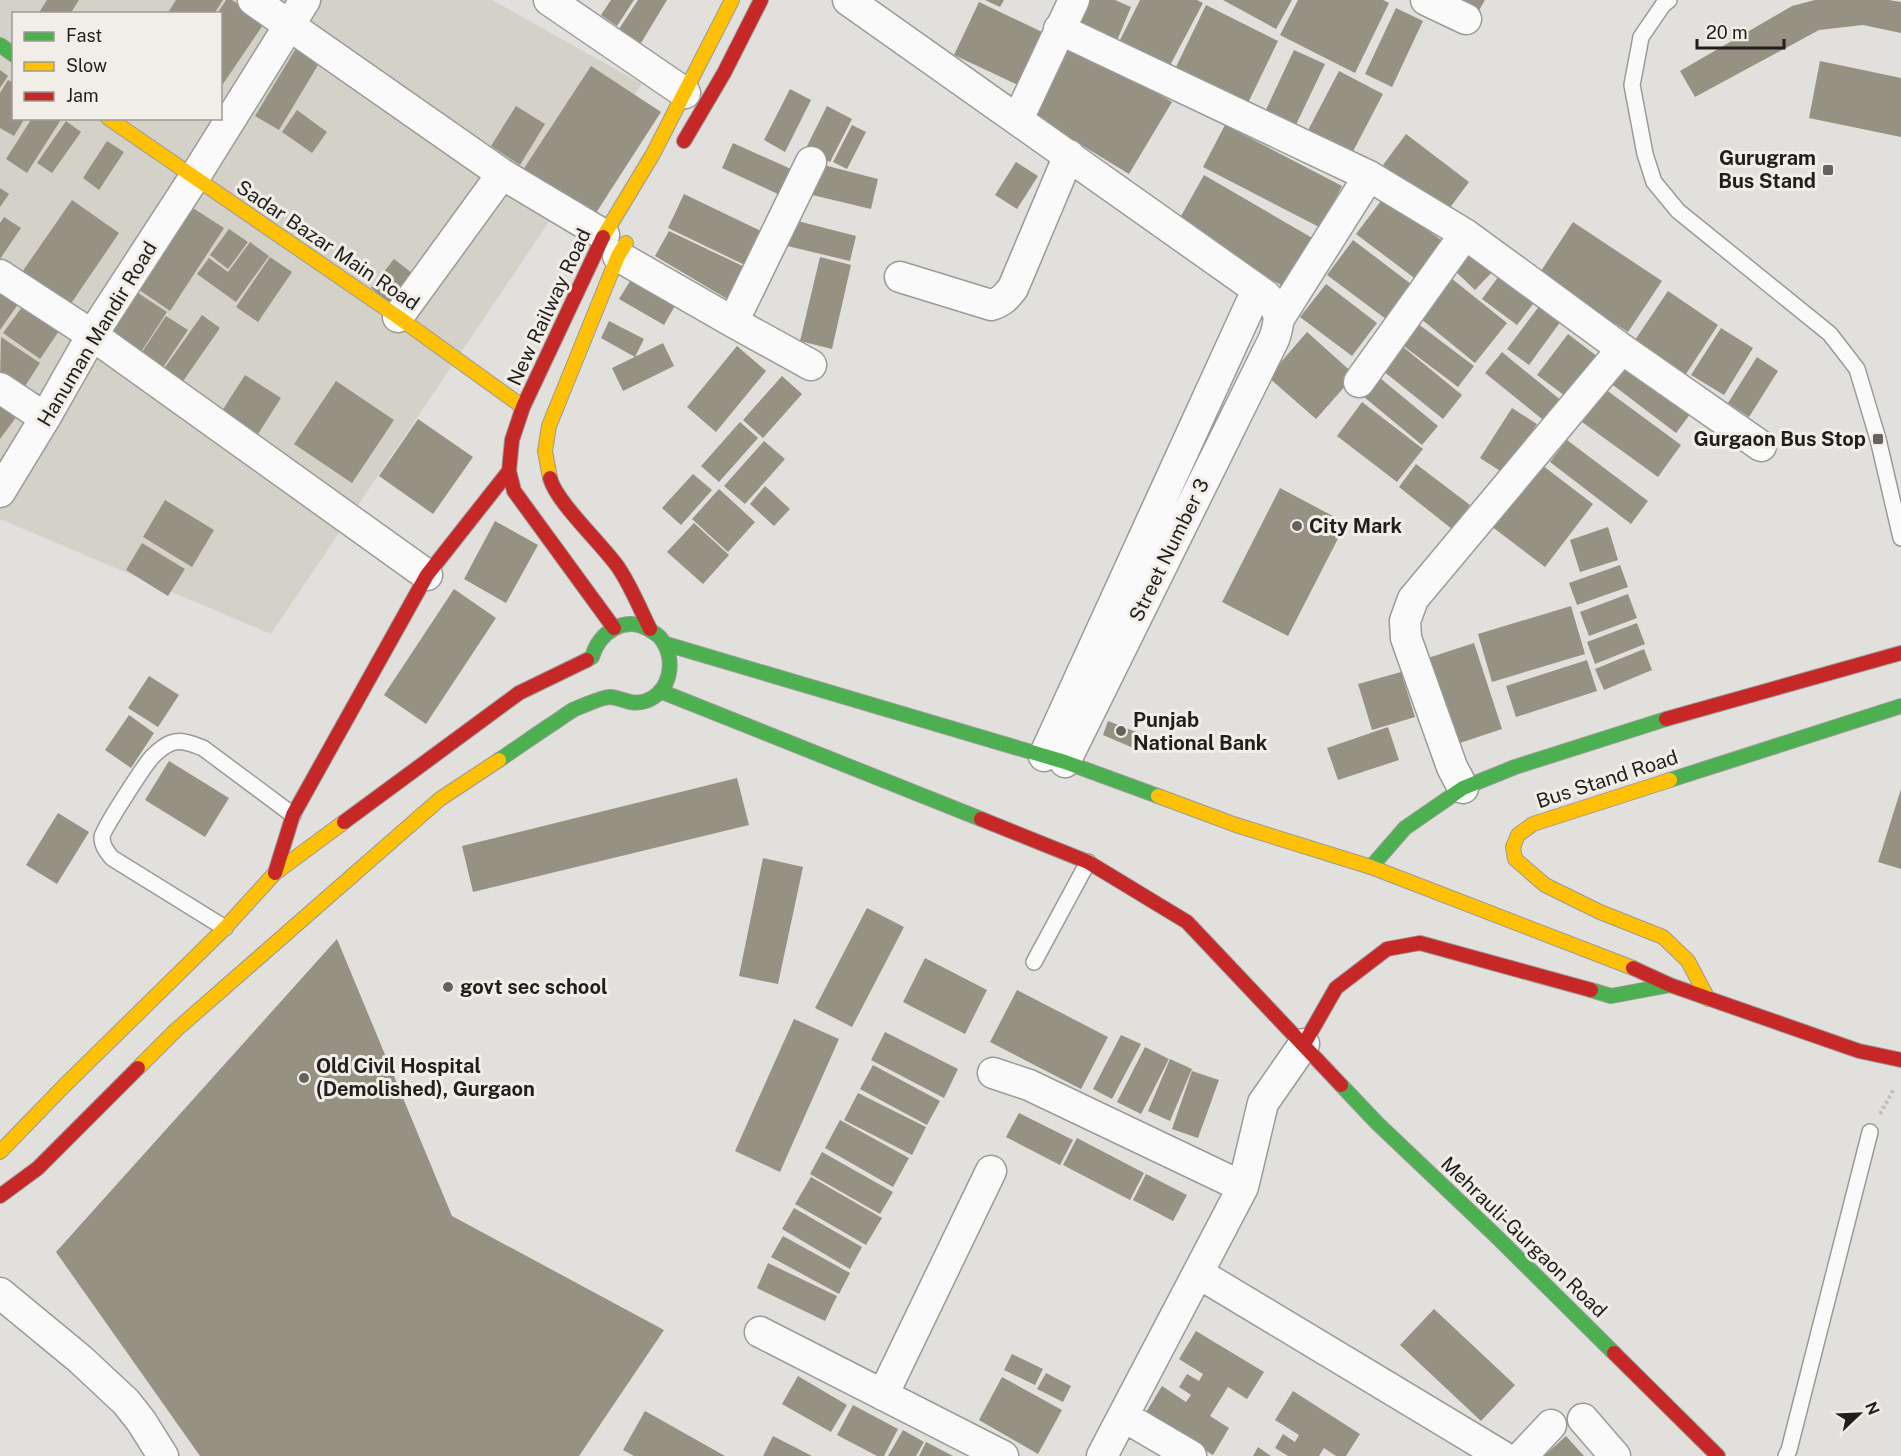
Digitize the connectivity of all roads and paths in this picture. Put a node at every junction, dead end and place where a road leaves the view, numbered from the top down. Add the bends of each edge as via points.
1 (253, 0) edge
2 (305, 0) edge
3 (549, 0) edge
4 (732, 0) edge
5 (761, 0) edge
6 (848, 0) edge
7 (1074, 0) edge
8 (1426, 0) edge
9 (1669, 0) edge
10 (1466, 19) dead end
11 (289, 24) junction
12 (1059, 29) junction
13 (686, 93) junction
14 (1018, 119) junction
15 (111, 120) edge
16 (677, 154) dead end
17 (1069, 155) junction
18 (811, 162) dead end
19 (502, 174) junction
20 (1368, 176) junction
21 (194, 178) junction
22 (1464, 234) junction
23 (618, 242) junction
24 (0, 275) edge
25 (900, 277) dead end
26 (1257, 290) junction
27 (398, 317) junction
28 (733, 322) junction
29 (1277, 328) junction
30 (92, 335) junction
31 (1622, 349) junction
32 (811, 365) dead end
33 (1359, 382) dead end
34 (0, 388) edge
35 (523, 407) junction
36 (45, 418) junction
37 (1761, 446) dead end
38 (509, 471) junction
39 (0, 492) edge
40 (1901, 538) edge
41 (427, 575) junction
42 (614, 628) junction
43 (650, 629) junction
44 (666, 644) junction
45 (1901, 653) edge
46 (660, 691) junction
47 (1901, 706) edge
48 (1054, 759) junction
49 (1463, 788) junction
50 (293, 815) junction
51 (1088, 862) junction
52 (1371, 867) junction
53 (275, 873) junction
54 (225, 928) junction
55 (1034, 962) dead end
56 (1670, 985) junction
57 (1708, 999) junction
58 (1304, 1044) junction
59 (1901, 1060) edge
60 (993, 1073) dead end
61 (1896, 1084) dead end
62 (1870, 1132) joint
63 (0, 1152) edge
64 (990, 1171) dead end
65 (1243, 1188) junction
66 (0, 1196) edge
67 (1198, 1273) junction
68 (0, 1293) edge
69 (760, 1332) dead end
70 (883, 1395) junction
71 (1123, 1416) junction
72 (1583, 1419) dead end
73 (1551, 1425) dead end
74 (1111, 1453) edge
75 (163, 1456) edge
76 (1003, 1456) edge
77 (1191, 1456) edge
78 (1502, 1456) edge
79 (1522, 1456) edge
80 (1615, 1456) edge
81 (1718, 1456) edge
82 (1786, 1456) edge

1 - 11 street
2 - 11 street, Hanuman Mandir Road
3 - 13 street
4 - 13 main road, New Railway Road
5 - 16 main road
6 - 14 street
7 - 12 street
8 - 10 street
9 - 40 lane via 1641,37 1632,85 1654,182 1678,211 1830,334 1857,369
11 - 19 street
11 - 21 street, Hanuman Mandir Road
12 - 14 street
12 - 20 street
13 - 23 main road, New Railway Road via 652,154
14 - 17 street
15 - 21 main road, Sadar Bazar Main Road
17 - 25 street via 1006,298 991,305
17 - 26 street
18 - 28 street
19 - 23 street
19 - 27 street
20 - 22 street
20 - 29 street, Street Number 3
21 - 27 main road, Sadar Bazar Main Road
21 - 30 street, Hanuman Mandir Road
22 - 31 street
22 - 33 street
23 - 28 street
23 - 35 main road, New Railway Road
23 - 43 main road, New Railway Road via 549,426 545,451 551,482 618,567
24 - 30 street
26 - 29 street via 1275,304
26 - 48 street
27 - 35 main road, Sadar Bazar Main Road
28 - 32 street
29 - 48 street, Street Number 3
30 - 36 street, Hanuman Mandir Road
30 - 41 street
31 - 37 street
31 - 49 street via 1413,599 1405,621 1406,638
34 - 36 street
35 - 38 main road, New Railway Road via 512,440
36 - 39 street, Hanuman Mandir Road
38 - 41 main road
38 - 42 main road, New Railway Road via 514,491
41 - 50 main road
42 - 43 main road via 626,624
42 - 53 main road via 599,640 592,657 519,693
43 - 44 main road, New Railway Road
44 - 46 main road via 671,669
44 - 48 main road
45 - 49 main road, Bus Stand Road via 1646,725
46 - 51 main road, Mehrauli-Gurgaon Road
46 - 66 main road via 641,703 619,702 609,697 575,709 440,799 176,1030 38,1168
47 - 57 main road, Bus Stand Road via 1533,824 1518,835 1513,847 1515,859 1545,885 1663,937 1688,961
48 - 52 main road via 1236,825
49 - 52 main road, Bus Stand Road via 1406,828
50 - 53 main road
50 - 54 lane via 202,748 172,742 150,760 109,824 102,836 104,848 112,858
51 - 55 lane
51 - 58 main road, Mehrauli-Gurgaon Road via 1187,922
52 - 56 main road
53 - 54 main road
54 - 63 main road
56 - 57 main road
56 - 58 main road via 1611,996 1420,943 1387,949 1336,988
57 - 59 main road via 1859,1051
58 - 65 street via 1263,1103
58 - 81 main road, Mehrauli-Gurgaon Road via 1377,1123
60 - 65 street via 1029,1085
61 - 62 path
62 - 82 lane
64 - 70 street
65 - 67 street
67 - 71 street
67 - 78 street
68 - 75 street via 126,1402
69 - 70 street
70 - 76 street
71 - 74 street
71 - 77 street
72 - 80 street
73 - 79 street

